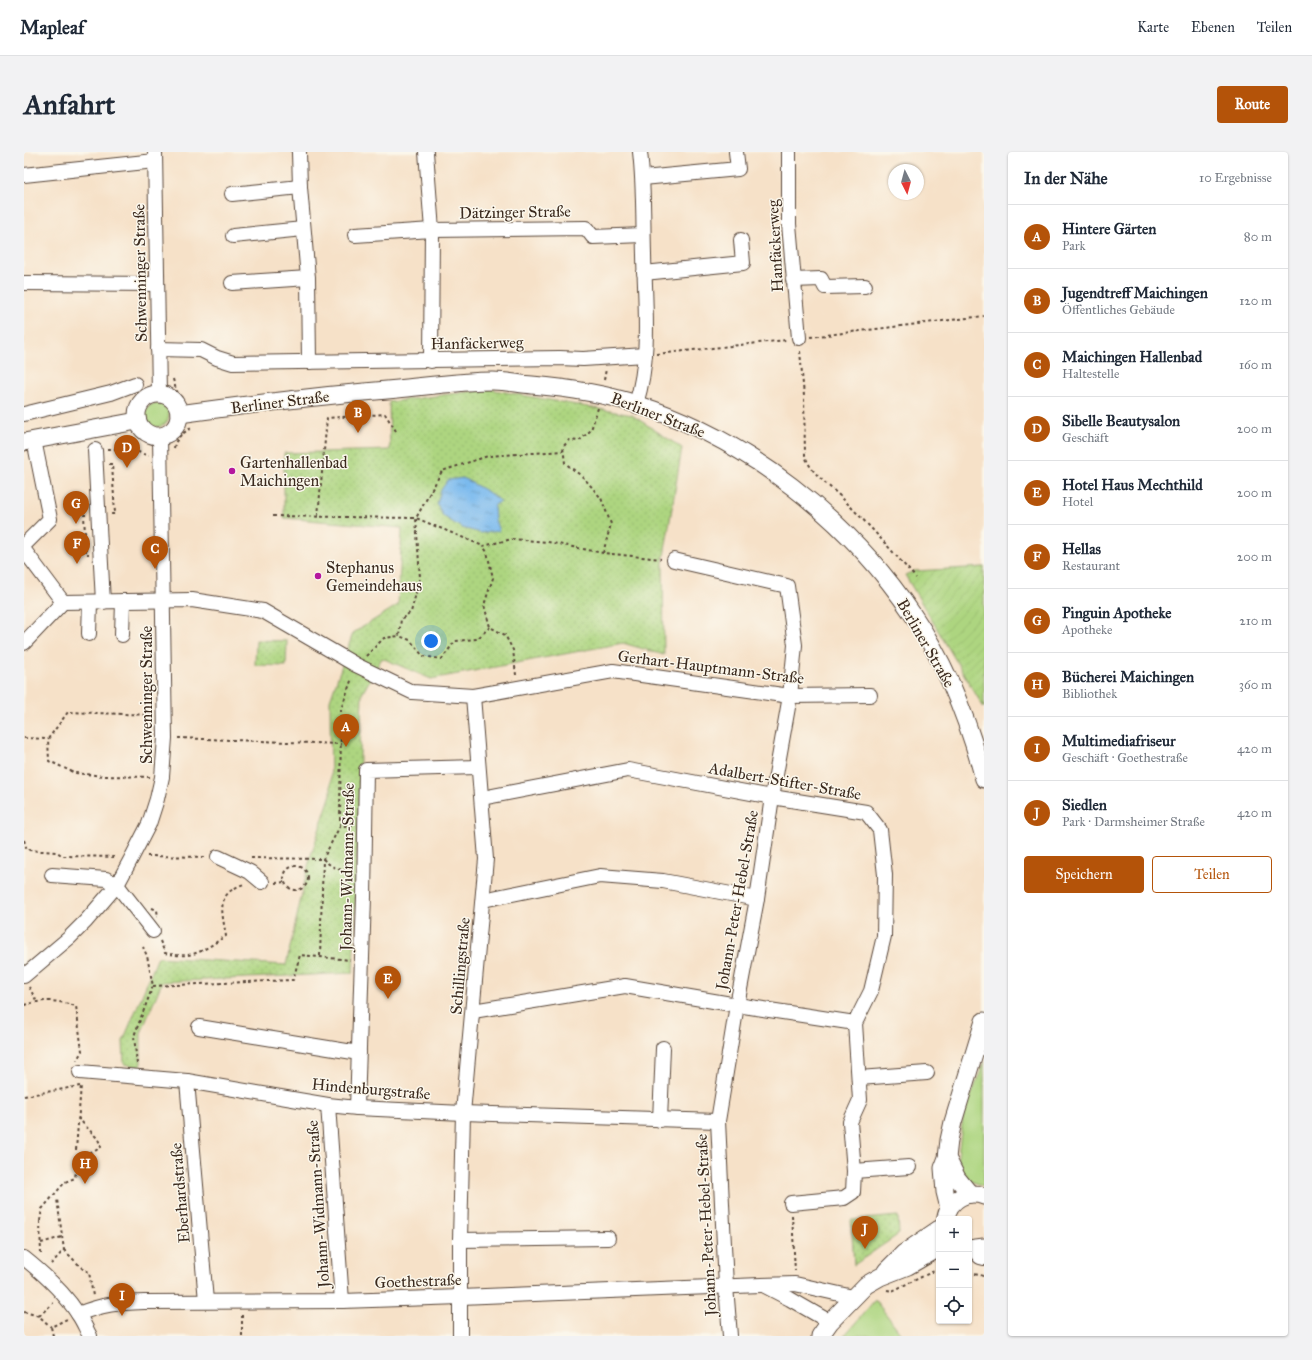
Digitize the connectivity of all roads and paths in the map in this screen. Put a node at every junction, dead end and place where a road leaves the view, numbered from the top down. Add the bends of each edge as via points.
1 (299, 152) edge
2 (426, 152) edge
3 (640, 152) edge
4 (736, 152) edge
5 (789, 152) edge
6 (155, 156) edge
7 (24, 175) edge
8 (643, 178) junction
9 (300, 187) junction
10 (232, 194) dead end
11 (303, 229) junction
12 (432, 230) junction
13 (643, 235) junction
14 (233, 236) dead end
15 (355, 236) dead end
16 (741, 240) dead end
17 (644, 273) junction
18 (308, 278) junction
19 (793, 280) junction
20 (24, 283) edge
21 (232, 283) dead end
22 (157, 284) junction
23 (865, 286) dead end
24 (984, 316) edge
25 (799, 338) junction
26 (158, 349) junction
27 (645, 355) junction
28 (606, 358) junction
29 (431, 361) junction
30 (309, 362) junction
31 (135, 384) dead end
32 (159, 394) junction
33 (601, 394) junction
34 (636, 404) junction
35 (24, 414) edge
36 (179, 414) junction
37 (137, 421) junction
38 (396, 431) dead end
39 (160, 437) junction
40 (27, 442) edge
41 (95, 450) joint
42 (563, 451) junction
43 (146, 455) dead end
44 (87, 515) dead end
45 (273, 516) dead end
46 (318, 516) junction
47 (416, 518) junction
48 (24, 545) edge
49 (483, 546) junction
50 (24, 550) edge
51 (603, 553) junction
52 (90, 554) dead end
53 (674, 560) joint
54 (916, 578) dead end
55 (163, 601) junction
56 (63, 602) junction
57 (96, 602) junction
58 (123, 602) junction
59 (490, 626) junction
60 (89, 634) dead end
61 (122, 635) dead end
62 (399, 636) junction
63 (24, 643) edge
64 (356, 665) junction
65 (518, 688) junction
66 (473, 696) junction
67 (790, 696) junction
68 (870, 696) dead end
69 (165, 715) junction
70 (24, 738) edge
71 (165, 738) junction
72 (48, 739) junction
73 (341, 744) junction
74 (478, 767) junction
75 (162, 777) junction
76 (984, 779) edge
77 (772, 797) junction
78 (482, 798) junction
79 (340, 826) junction
80 (365, 826) junction
81 (24, 840) edge
82 (218, 857) dead end
83 (132, 858) junction
84 (323, 859) junction
85 (364, 874) junction
86 (52, 875) dead end
87 (262, 882) junction
88 (285, 882) junction
89 (117, 885) junction
90 (757, 899) junction
91 (483, 900) junction
92 (157, 910) dead end
93 (157, 930) junction
94 (143, 948) dead end
95 (320, 956) junction
96 (362, 961) junction
97 (26, 980) edge
98 (153, 986) junction
99 (37, 1002) junction
100 (24, 1005) edge
101 (736, 1005) junction
102 (473, 1011) junction
103 (984, 1021) edge
104 (855, 1023) junction
105 (199, 1028) dead end
106 (663, 1048) dead end
107 (359, 1053) junction
108 (927, 1073) dead end
109 (138, 1077) junction
110 (859, 1078) junction
111 (81, 1079) junction
112 (187, 1081) junction
113 (24, 1096) edge
114 (328, 1105) junction
115 (357, 1108) junction
116 (463, 1113) junction
117 (78, 1118) junction
118 (660, 1120) junction
119 (718, 1122) junction
120 (76, 1150) dead end
121 (947, 1158) junction
122 (910, 1167) dead end
123 (854, 1171) junction
124 (977, 1195) edge
125 (57, 1199) dead end
126 (791, 1203) joint
127 (947, 1214) edge
128 (936, 1231) edge
129 (62, 1237) junction
130 (608, 1238) dead end
131 (460, 1240) junction
132 (41, 1243) junction
133 (936, 1249) edge
134 (64, 1250) junction
135 (58, 1256) dead end
136 (24, 1258) edge
137 (39, 1270) junction
138 (972, 1273) edge
139 (984, 1275) edge
140 (880, 1277) junction
141 (795, 1284) junction
142 (761, 1285) junction
143 (726, 1286) junction
144 (63, 1295) junction
145 (461, 1297) junction
146 (853, 1297) junction
147 (241, 1301) junction
148 (342, 1301) junction
149 (206, 1302) junction
150 (94, 1307) junction
151 (24, 1312) edge
152 (78, 1314) junction
153 (39, 1316) junction
154 (830, 1322) junction
155 (51, 1327) junction
156 (53, 1336) edge
157 (90, 1336) edge
158 (242, 1336) edge
159 (460, 1336) edge
160 (730, 1336) edge
161 (820, 1336) edge

1 - 9 street
2 - 12 street
3 - 8 street
4 - 8 street via 738,169
5 - 19 street, Hanfäckerweg via 789,224
6 - 7 street
6 - 22 street, Schwenninger Straße
8 - 13 street
9 - 10 street
9 - 11 street
11 - 14 street
11 - 18 street
12 - 13 street, Dätzinger Straße via 586,228 594,237
12 - 15 street
12 - 29 street
13 - 17 street
16 - 17 street via 744,263
17 - 27 street
18 - 21 street
18 - 30 street
19 - 23 street via 821,279 825,287
19 - 25 street, Hanfäckerweg
20 - 22 street
22 - 26 street, Schwenninger Straße
24 - 25 path
25 - 27 path
25 - 54 path via 807,462
26 - 30 street, Hanfäckerweg via 201,350 233,363
26 - 32 street, Schwenninger Straße
27 - 28 street, Hanfäckerweg
27 - 34 street
28 - 29 street, Hanfäckerweg
28 - 33 path via 607,366
29 - 30 street, Hanfäckerweg
31 - 35 street via 111,393
32 - 36 main road via 173,400
32 - 37 main road via 146,397 141,402 136,414
33 - 34 main road, Berliner Straße
33 - 36 main road, Berliner Straße via 493,381 354,393
33 - 42 path via 591,430 579,441 570,440 563,447
34 - 76 main road, Berliner Straße via 682,421 738,450 804,495 857,544 914,615 930,644 962,710
36 - 39 main road via 176,426
37 - 39 main road via 148,434
37 - 40 main road
38 - 46 path via 385,414 327,418
39 - 55 street, Schwenninger Straße
40 - 48 street via 50,519
41 - 43 path via 131,449
41 - 57 street
42 - 47 path via 488,456 442,471
42 - 51 path via 565,463 584,478 601,498 611,524
44 - 52 path via 84,516 86,554
45 - 46 path
46 - 47 path
47 - 49 path
47 - 62 path via 420,578 411,612 401,619
49 - 51 path via 512,539 548,542
49 - 59 path via 488,552 493,578 484,605
50 - 56 street
51 - 53 path
53 - 67 street, Johann-Peter-Hebel-Straße via 787,586 795,645
55 - 58 street, Gerhart-Hauptmann-Straße
55 - 64 street, Gerhart-Hauptmann-Straße via 192,600 263,611
55 - 69 street, Schwenninger Straße
56 - 57 street, Gerhart-Hauptmann-Straße
56 - 63 street
57 - 58 street, Gerhart-Hauptmann-Straße
57 - 60 street
58 - 61 street
59 - 62 path via 477,639 455,641 442,659 423,656 410,640
59 - 65 path via 505,635 513,650
62 - 64 path via 384,638
64 - 66 street, Gerhart-Hauptmann-Straße via 412,692
64 - 73 path via 341,709
65 - 66 street, Gerhart-Hauptmann-Straße
65 - 67 street, Gerhart-Hauptmann-Straße via 613,671
66 - 74 street, Schillingstraße
67 - 68 street, Gerhart-Hauptmann-Straße
67 - 77 street, Johann-Peter-Hebel-Straße
69 - 71 street, Schwenninger Straße
69 - 72 path via 68,712
70 - 72 path
71 - 73 path
71 - 75 street, Schwenninger Straße
72 - 75 path via 49,761 75,773
73 - 79 path
74 - 78 street, Schillingstraße
74 - 80 street, Johann-Widmann-Straße via 366,770
75 - 83 street, Schwenninger Straße via 149,824
77 - 78 street, Adalbert-Stifter-Straße via 628,770
77 - 90 street, Johann-Peter-Hebel-Straße
77 - 104 street, Adalbert-Stifter-Straße via 866,812 880,830 885,875 884,936 871,991
78 - 91 street, Schillingstraße via 486,859
79 - 80 path
79 - 84 path
80 - 85 street, Johann-Widmann-Straße
81 - 83 path via 27,850 57,852 63,856
82 - 87 street via 250,872
83 - 89 street, Schwenninger Straße
84 - 85 path via 344,871
84 - 95 path
85 - 96 street, Johann-Widmann-Straße
86 - 89 street via 106,879
87 - 88 path
87 - 93 path via 232,888 223,901 222,914 226,936 198,954 188,956 165,953
88 - 88 path via 294,890 301,890 306,886 309,877 303,868 291,867 286,872
89 - 93 street
89 - 97 street, Schwenninger Straße via 86,921
90 - 91 street via 664,881 600,876
90 - 101 street, Johann-Peter-Hebel-Straße
91 - 102 street, Schillingstraße
92 - 93 path
94 - 98 path
95 - 96 path
95 - 98 path via 300,955 293,980
96 - 107 street, Johann-Widmann-Straße
97 - 99 path
98 - 109 path via 134,1036
99 - 100 path
99 - 111 path via 57,1001 76,1006 82,1051 71,1071
101 - 102 street via 625,986
101 - 104 street
101 - 119 street, Johann-Peter-Hebel-Straße
102 - 116 street, Schillingstraße
103 - 121 main road via 953,1122
104 - 110 street
105 - 107 street
106 - 118 street
107 - 115 street, Johann-Widmann-Straße
108 - 110 street
109 - 111 street, Hindenburgstraße
109 - 112 street, Hindenburgstraße
110 - 123 street via 860,1100 850,1122
111 - 113 path
111 - 117 path
112 - 114 street, Hindenburgstraße
112 - 149 street, Eberhardstraße
114 - 115 street, Hindenburgstraße
114 - 148 street, Johann-Widmann-Straße
115 - 116 street, Hindenburgstraße
116 - 118 street, Hindenburgstraße
116 - 131 street, Schillingstraße
117 - 120 path
117 - 132 path, bridge via 98,1138 101,1147 80,1154 75,1178 65,1182 42,1209
118 - 119 street, Hindenburgstraße
119 - 143 street, Johann-Peter-Hebel-Straße
121 - 124 main road via 957,1178
121 - 127 main road via 943,1168
122 - 123 street
123 - 126 street via 853,1192 844,1198
124 - 127 main road via 957,1198
125 - 129 path
126 - 141 path
128 - 140 main road via 904,1253
129 - 132 path
129 - 134 path
130 - 131 street
131 - 145 street, Schillingstraße
132 - 137 path
133 - 140 main road via 908,1266
134 - 135 path
134 - 150 path via 89,1272
136 - 137 street
137 - 144 street
138 - 139 path
140 - 146 main road
141 - 142 street, Goethestraße
141 - 146 street, Goethestraße
142 - 143 street, Goethestraße
142 - 154 street, Goethestraße
143 - 145 street, Goethestraße
143 - 160 street, Johann-Peter-Hebel-Straße
144 - 152 street
144 - 153 path
145 - 148 street, Goethestraße
145 - 159 street, Schillingstraße
146 - 154 main road
147 - 148 street, Goethestraße
147 - 149 street, Goethestraße
147 - 158 path
149 - 150 street, Goethestraße via 112,1304
150 - 152 street, Goethestraße
151 - 153 path
152 - 155 path
152 - 157 street
153 - 155 path
154 - 161 main road
155 - 156 path

